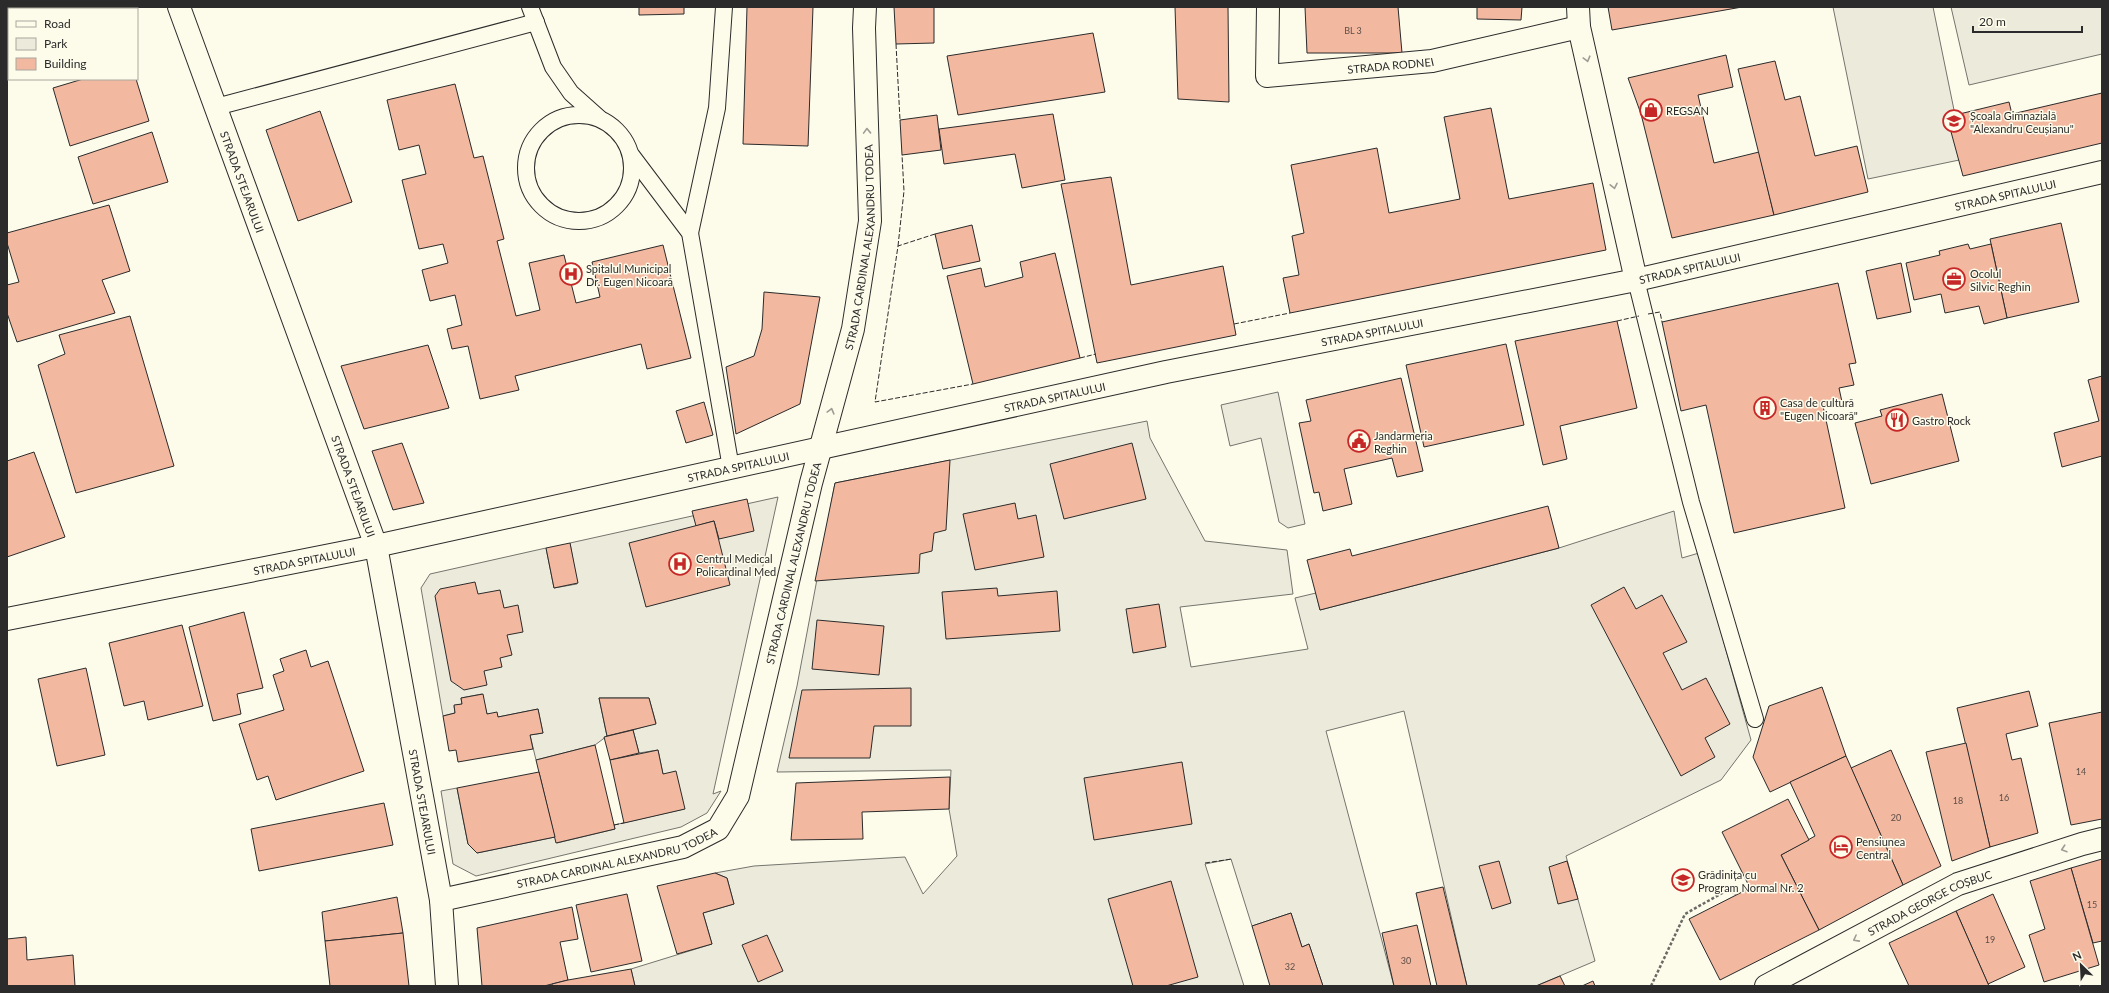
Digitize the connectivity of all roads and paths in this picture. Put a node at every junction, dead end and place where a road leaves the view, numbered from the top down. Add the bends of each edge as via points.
1 (179, 7) edge
2 (530, 7) edge
3 (724, 7) edge
4 (865, 7) edge
5 (1268, 7) edge
6 (1578, 17) edge
7 (536, 22) junction
8 (216, 107) junction
9 (599, 118) junction
10 (632, 156) junction
11 (2102, 172) edge
12 (690, 233) junction
13 (1636, 280) junction
14 (820, 448) junction
15 (731, 468) junction
16 (376, 546) junction
17 (7, 620) edge
18 (1755, 718) dead end
19 (2102, 840) edge
20 (1734, 895) dead end
21 (441, 900) junction
22 (1769, 985) edge
23 (447, 986) edge
24 (1651, 986) edge

1 - 8 street, STRADA STEJARULUI
2 - 7 lane
3 - 12 lane via 717,108
14 -> 4 street, STRADA CARDINAL ALEXANDRU TODEA via 853,329 870,221
5 - 6 street, STRADA RODNEI via 1267,76 1432,61
6 -> 13 street, STRADA RODNEI
7 - 8 lane
7 - 9 lane via 553,67 571,93
8 - 16 street, STRADA STEJARULUI
9 - 10 lane via 614,127 625,140
9 - 10 lane via 566,116 550,123 537,136 528,152 526,170 529,188 539,203 553,215 570,220 588,221 605,215 619,204 629,189 633,173
10 - 12 lane
11 - 13 street, STRADA SPITALULUI
12 - 15 lane
13 - 14 street, STRADA SPITALULUI via 1166,372
13 - 18 lane via 1691,502
14 - 15 street, STRADA SPITALULUI
14 - 21 street, STRADA CARDINAL ALEXANDRU TODEA via 738,796 718,829 683,846
15 - 16 street, STRADA SPITALULUI
16 - 17 street, STRADA SPITALULUI
16 - 21 street, STRADA STEJARULUI
19 -> 22 street, STRADA GEORGE COȘBUC via 2082,844 1958,884
20 - 24 path via 1731,888 1685,914
21 - 23 street, STRADA STEJARULUI

